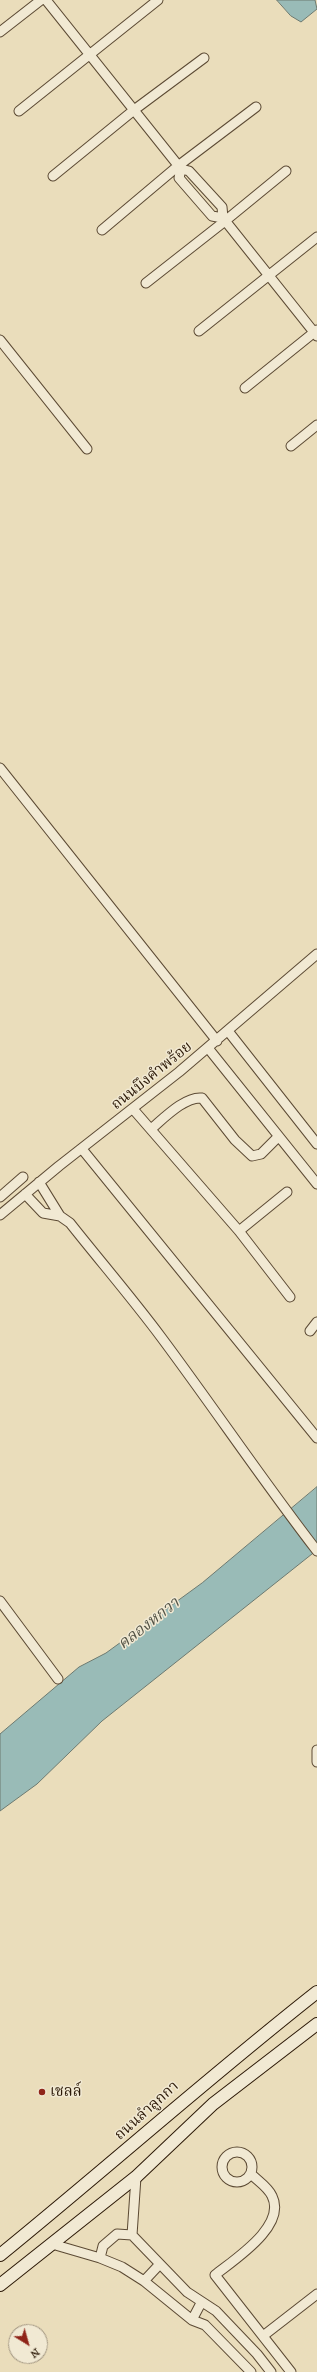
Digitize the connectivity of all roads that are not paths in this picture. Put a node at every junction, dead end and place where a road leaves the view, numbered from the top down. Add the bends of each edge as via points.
1 (41, 0) edge
2 (46, 0) edge
3 (158, 0) edge
4 (0, 32) edge
5 (89, 54) junction
6 (204, 58) dead end
7 (256, 107) dead end
8 (134, 110) junction
9 (19, 111) dead end
10 (180, 167) junction
11 (286, 171) dead end
12 (53, 176) dead end
13 (224, 220) junction
14 (102, 230) dead end
15 (317, 237) edge
16 (268, 275) junction
17 (146, 283) dead end
18 (198, 331) dead end
19 (316, 333) edge
20 (0, 340) edge
21 (245, 388) dead end
22 (317, 425) edge
23 (290, 446) dead end
24 (87, 449) dead end
25 (0, 768) edge
26 (317, 954) edge
27 (228, 1031) junction
28 (217, 1041) junction
29 (208, 1048) junction
30 (133, 1109) junction
31 (151, 1129) junction
32 (278, 1137) junction
33 (317, 1144) edge
34 (82, 1149) junction
35 (23, 1177) dead end
36 (39, 1182) junction
37 (317, 1184) edge
38 (287, 1192) dead end
39 (25, 1194) junction
40 (0, 1197) edge
41 (0, 1215) edge
42 (60, 1216) junction
43 (239, 1231) junction
44 (290, 1297) dead end
45 (317, 1322) edge
46 (310, 1331) dead end
47 (317, 1438) edge
48 (317, 1551) edge
49 (0, 1601) edge
50 (58, 1680) dead end
51 (317, 1750) edge
52 (317, 1762) edge
53 (317, 1992) edge
54 (317, 2024) edge
55 (251, 2174) dead end
56 (136, 2177) junction
57 (132, 2235) junction
58 (52, 2244) junction
59 (0, 2255) edge
60 (100, 2258) junction
61 (159, 2265) junction
62 (144, 2281) junction
63 (0, 2285) edge
64 (317, 2294) edge
65 (201, 2302) junction
66 (192, 2320) junction
67 (263, 2336) junction
68 (251, 2372) edge
69 (271, 2372) edge
70 (291, 2372) edge

1 - 4 street
2 - 5 street
3 - 5 street
5 - 8 street
5 - 9 street
6 - 8 street
7 - 10 street
8 - 10 street
8 - 12 street
10 - 13 street via 188,171 222,207
10 - 13 street via 179,178 212,216
10 - 14 street
11 - 13 street
13 - 16 street
13 - 17 street
15 - 16 street
16 - 18 street
16 - 19 street
19 - 21 street
20 - 24 street
22 - 23 street
25 - 28 street
26 - 27 street, ถนนบึงคำพร้อย
27 - 28 street, ถนนบึงคำพร้อย
27 - 33 street
28 - 29 street, ถนนบึงคำพร้อย
29 - 30 street, ถนนบึงคำพร้อย
29 - 32 street
30 - 31 street
30 - 34 street, ถนนบึงคำพร้อย
31 - 32 street via 183,1104 202,1098 244,1150 252,1156 261,1154
31 - 43 street
32 - 37 street
34 - 36 street, ถนนบึงคำพร้อย
34 - 47 street
35 - 40 street
36 - 39 street, ถนนบึงคำพร้อย
36 - 42 street
38 - 43 street
39 - 41 street, ถนนบึงคำพร้อย
39 - 42 street via 43,1213
42 - 48 street via 70,1223 160,1335
43 - 44 street
45 - 46 street
49 - 50 street
51 - 52 street
53 - 59 main road, ถนนลำลูกกา via 206,2081 110,2166
54 - 56 main road via 213,2104
55 - 67 street via 273,2197 273,2221 262,2235 215,2275
56 - 57 street
56 - 58 main road
57 - 60 street via 117,2234 102,2246
57 - 61 street
58 - 60 street
58 - 63 main road
60 - 62 street via 122,2267
61 - 62 street
61 - 65 street
62 - 66 street
64 - 67 street
65 - 66 street
65 - 69 street via 216,2312
66 - 68 street via 205,2325
67 - 70 street

